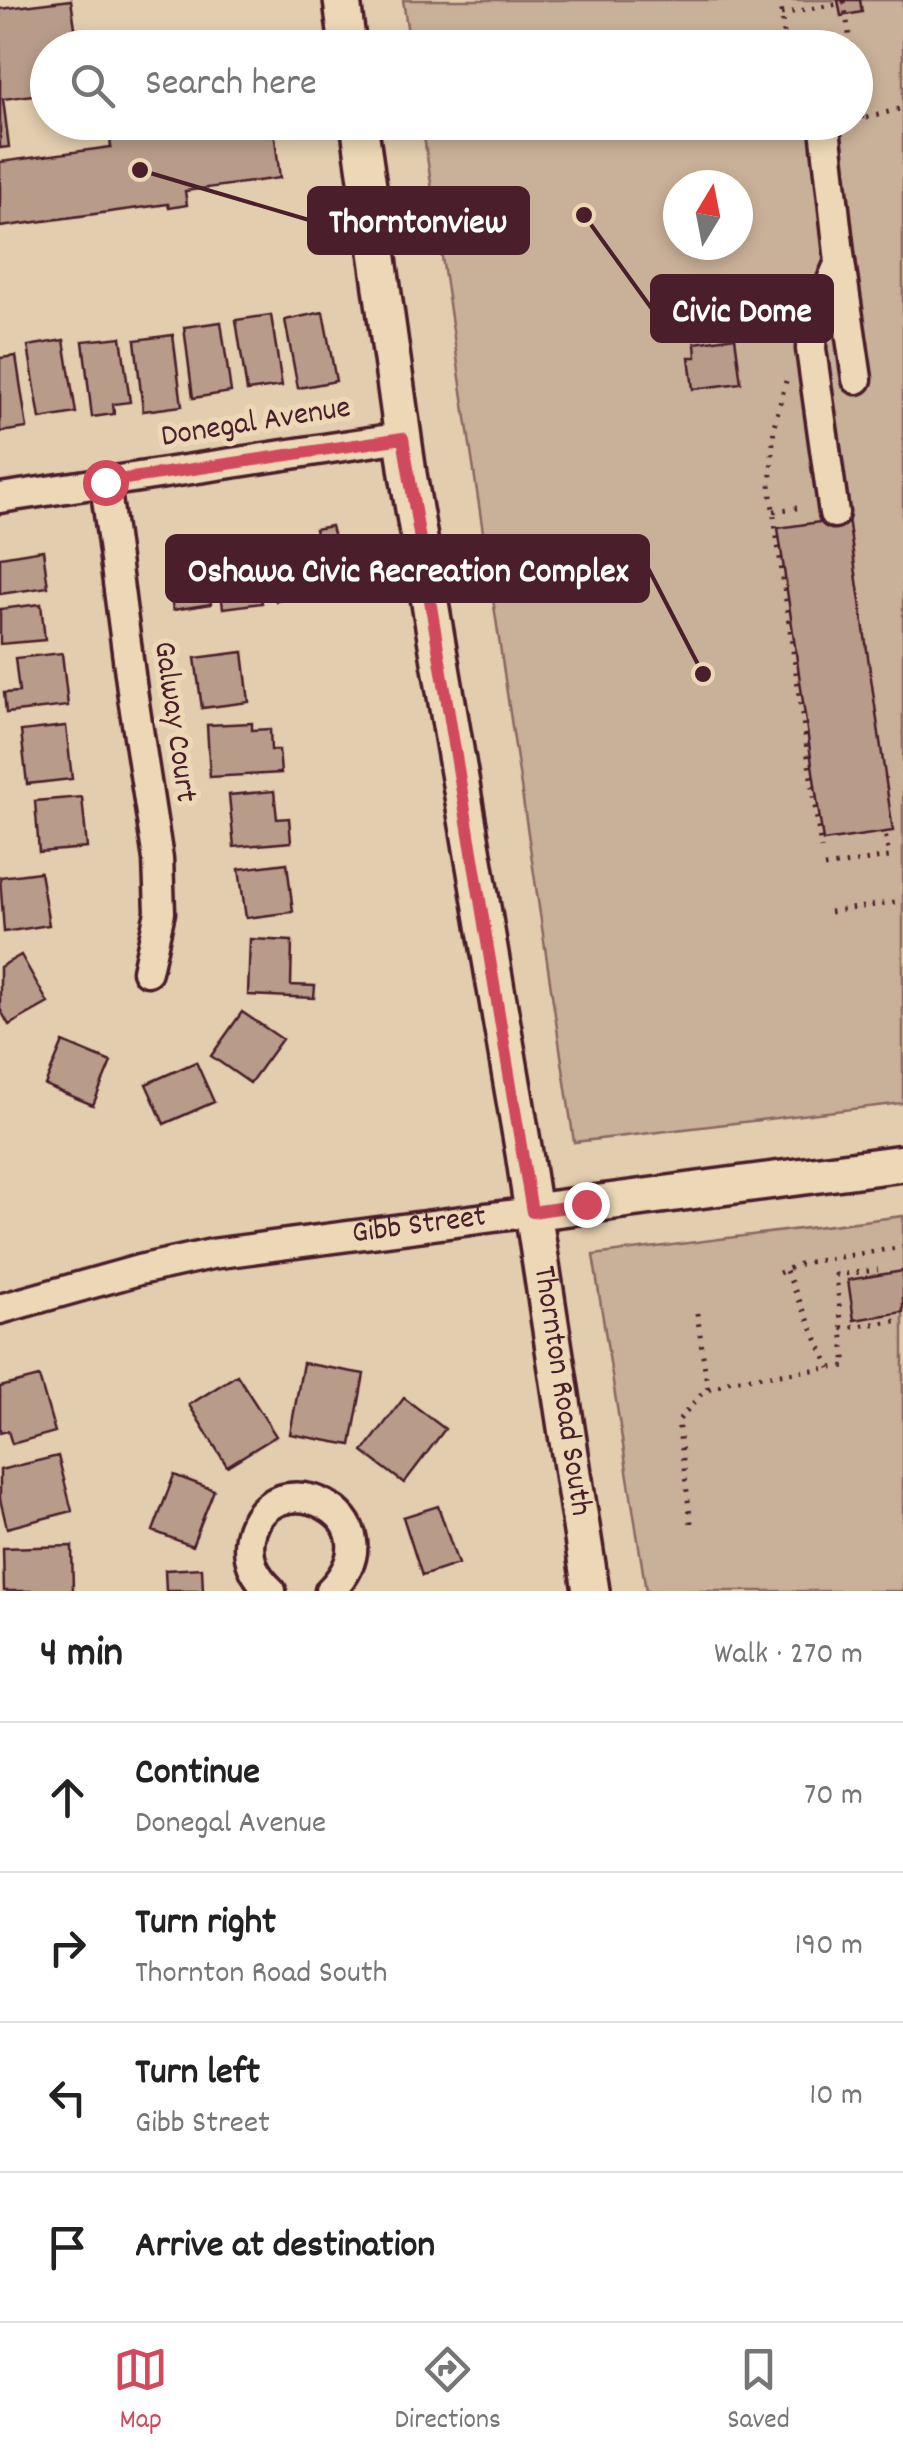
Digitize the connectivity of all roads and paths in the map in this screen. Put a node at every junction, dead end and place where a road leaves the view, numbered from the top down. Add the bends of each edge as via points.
1 (342, 0) edge
2 (779, 0) edge
3 (844, 2) edge
4 (781, 14) junction
5 (346, 30) edge
6 (783, 30) edge
7 (848, 30) edge
8 (903, 108) edge
9 (873, 116) edge
10 (362, 140) edge
11 (826, 140) edge
12 (840, 262) junction
13 (788, 372) dead end
14 (858, 380) dead end
15 (403, 438) junction
16 (105, 482) junction
17 (0, 498) edge
18 (797, 508) dead end
19 (774, 511) junction
20 (834, 513) dead end
21 (885, 832) dead end
22 (821, 849) dead end
23 (824, 867) dead end
24 (900, 901) dead end
25 (830, 912) dead end
26 (146, 971) dead end
27 (903, 1163) edge
28 (532, 1212) junction
29 (903, 1247) edge
30 (878, 1270) dead end
31 (0, 1308) edge
32 (696, 1314) dead end
33 (903, 1320) edge
34 (842, 1328) junction
35 (830, 1368) junction
36 (708, 1391) junction
37 (691, 1522) dead end
38 (271, 1591) edge
39 (330, 1591) edge
40 (591, 1591) edge

1 - 5 main road
2 - 4 path
3 - 4 path
3 - 7 path
4 - 6 path
8 - 9 path
10 - 15 main road, Thornton Road South
11 - 12 street
12 - 14 street
12 - 20 street via 812,327 811,349
13 - 19 path via 770,458
15 - 16 street, Donegal Avenue
15 - 28 main road, Thornton Road South
16 - 17 street, Donegal Avenue
16 - 26 street, Galway Court via 158,859 160,912
18 - 19 path
19 - 22 path
21 - 23 path via 888,857
24 - 25 path
27 - 28 main road, Gibb Street
28 - 31 street, Gibb Street via 212,1254
28 - 40 main road, Thornton Road South
29 - 35 path via 783,1272
30 - 34 path via 836,1275
32 - 36 path
33 - 34 path
34 - 35 path via 846,1366
35 - 36 path via 730,1380
36 - 37 path via 678,1421
38 - 39 street via 252,1566 252,1528 275,1503 302,1496 328,1504 348,1527 351,1560

